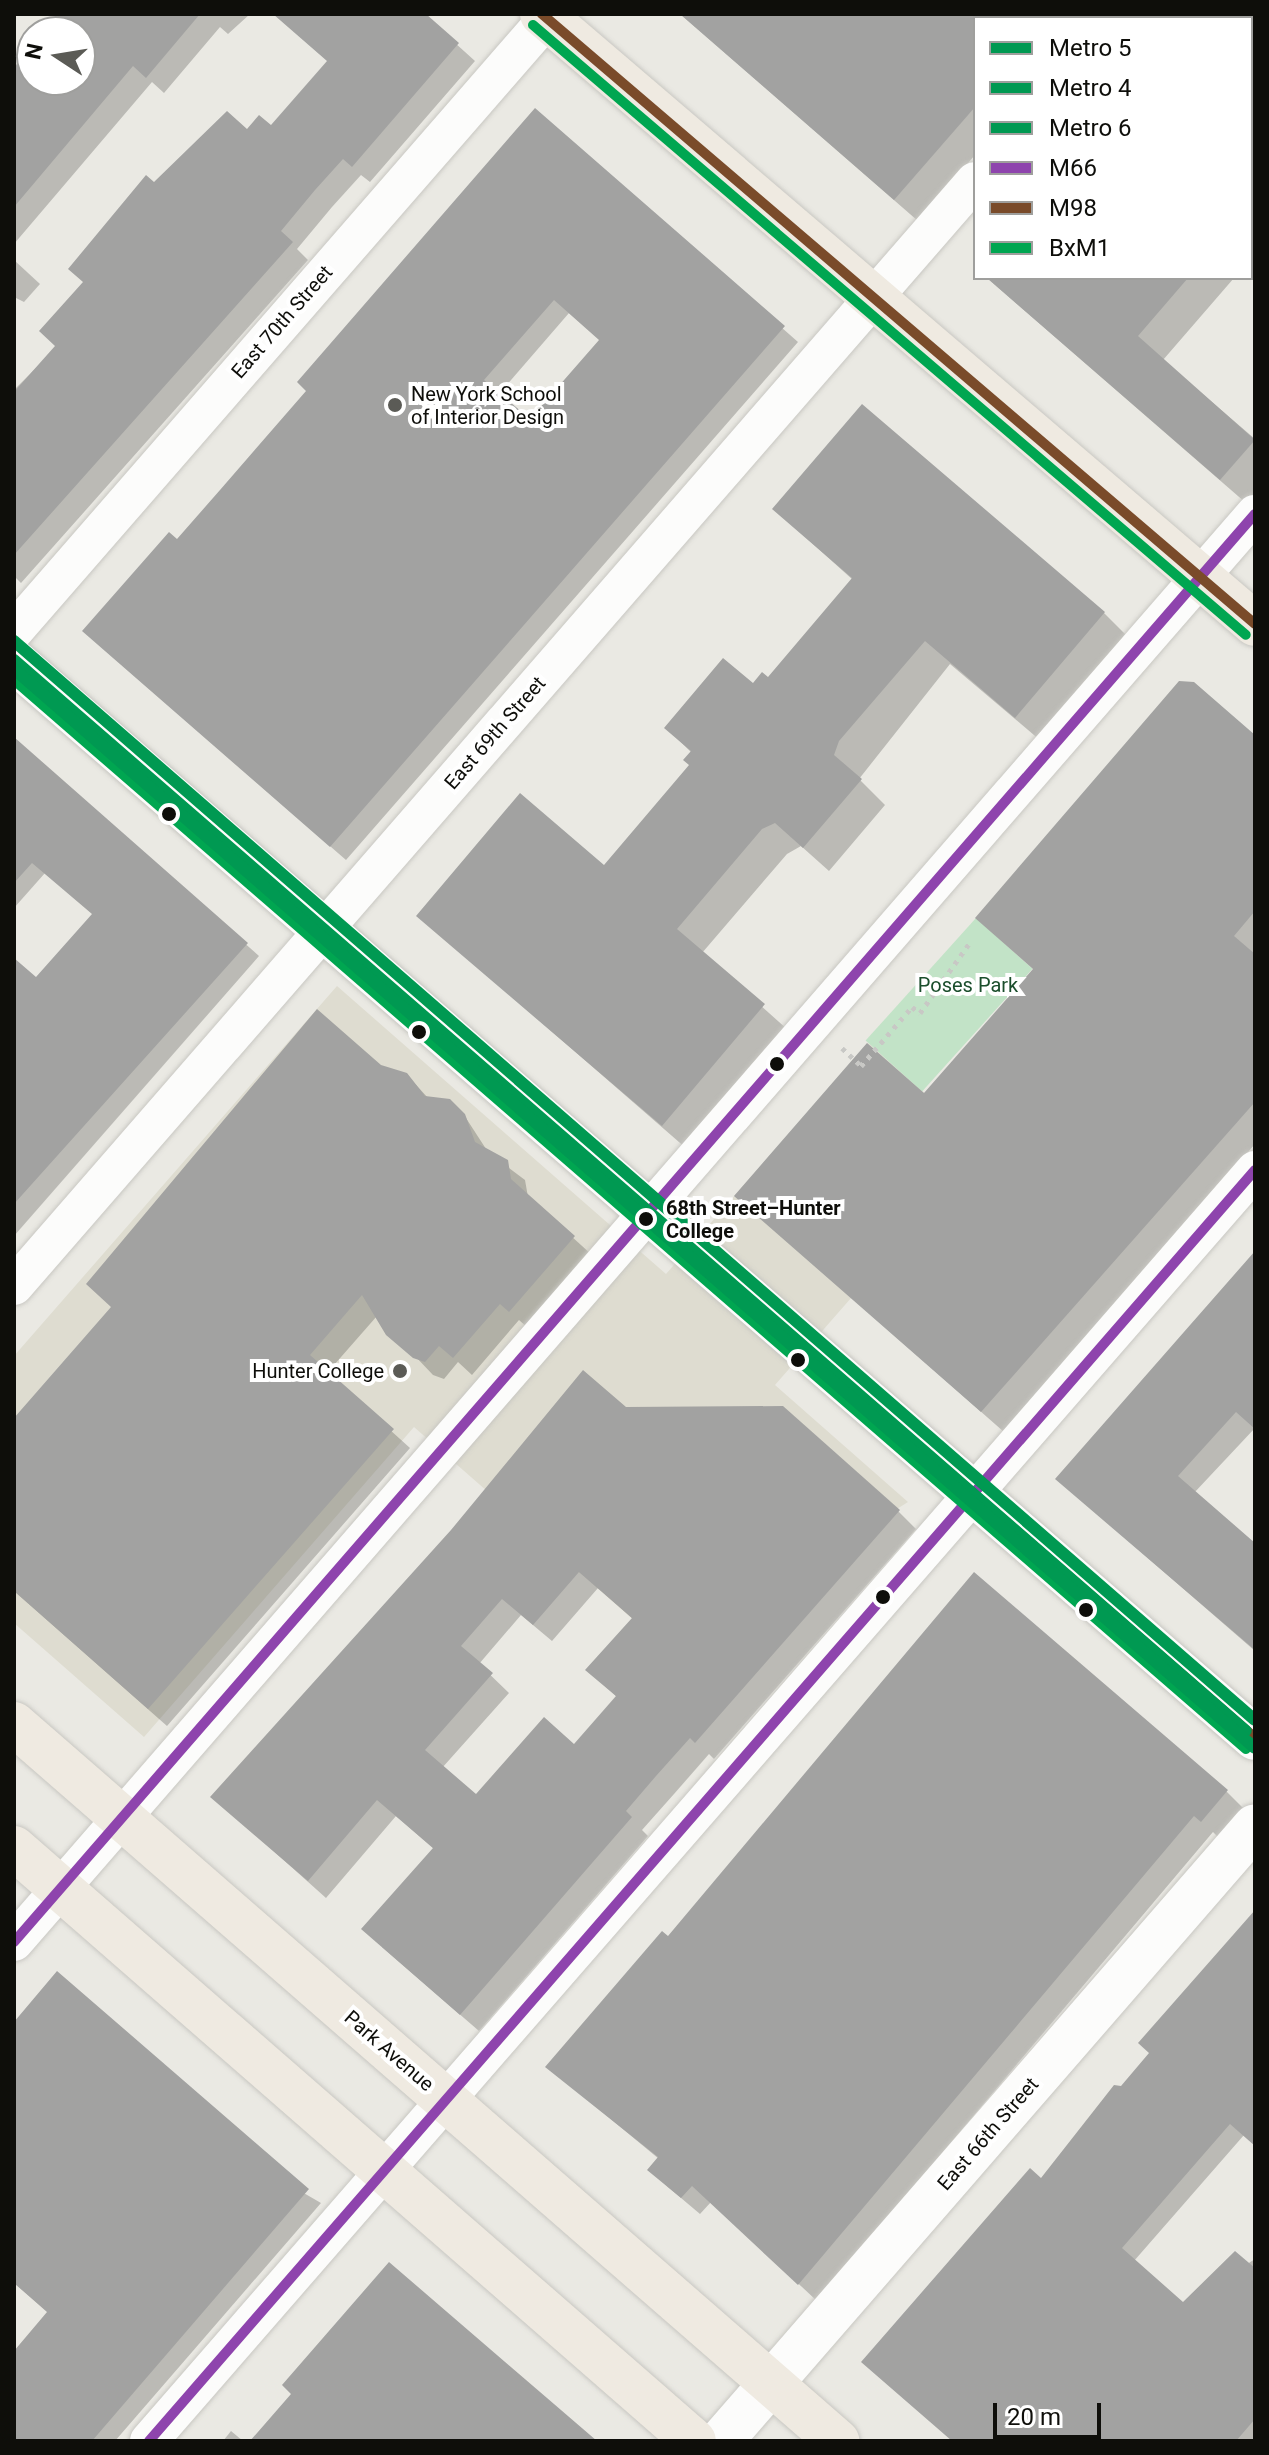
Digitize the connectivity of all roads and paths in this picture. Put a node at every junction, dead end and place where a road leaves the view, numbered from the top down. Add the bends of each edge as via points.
1 (547, 15) edge
2 (973, 183) edge
3 (876, 295) junction
4 (1255, 514) edge
5 (1201, 577) junction
6 (1255, 624) edge
7 (14, 631) edge
8 (14, 661) edge
9 (324, 929) junction
10 (971, 941) dead end
11 (842, 1048) dead end
12 (1255, 1170) edge
13 (649, 1211) junction
14 (14, 1286) edge
15 (973, 1493) junction
16 (14, 1724) edge
17 (1255, 1738) edge
18 (122, 1817) junction
19 (1255, 1826) edge
20 (14, 1848) edge
21 (60, 1888) junction
22 (14, 1942) edge
23 (445, 2100) junction
24 (385, 2170) junction
25 (771, 2383) junction
26 (149, 2441) edge
27 (694, 2441) edge
28 (721, 2441) edge
29 (837, 2441) edge

1 - 3 main road
1 - 7 street, East 70th Street
2 - 3 street, East 69th Street
3 - 5 main road
3 - 9 street, East 69th Street
4 - 5 street
5 - 6 main road
5 - 13 street
8 - 9 main road
9 - 13 main road
9 - 14 street, East 69th Street
10 - 11 path via 920,1013 912,1007 861,1066
12 - 15 street
13 - 15 main road
13 - 18 street
15 - 17 main road
15 - 23 street
16 - 18 main road, Park Avenue
18 - 21 street
18 - 23 main road, Park Avenue
19 - 25 main road, East 66th Street
20 - 21 main road
21 - 22 street
21 - 24 main road
23 - 24 street
23 - 25 main road, Park Avenue
24 - 26 street
24 - 27 main road
25 - 28 main road, East 66th Street
25 - 29 main road, Park Avenue

